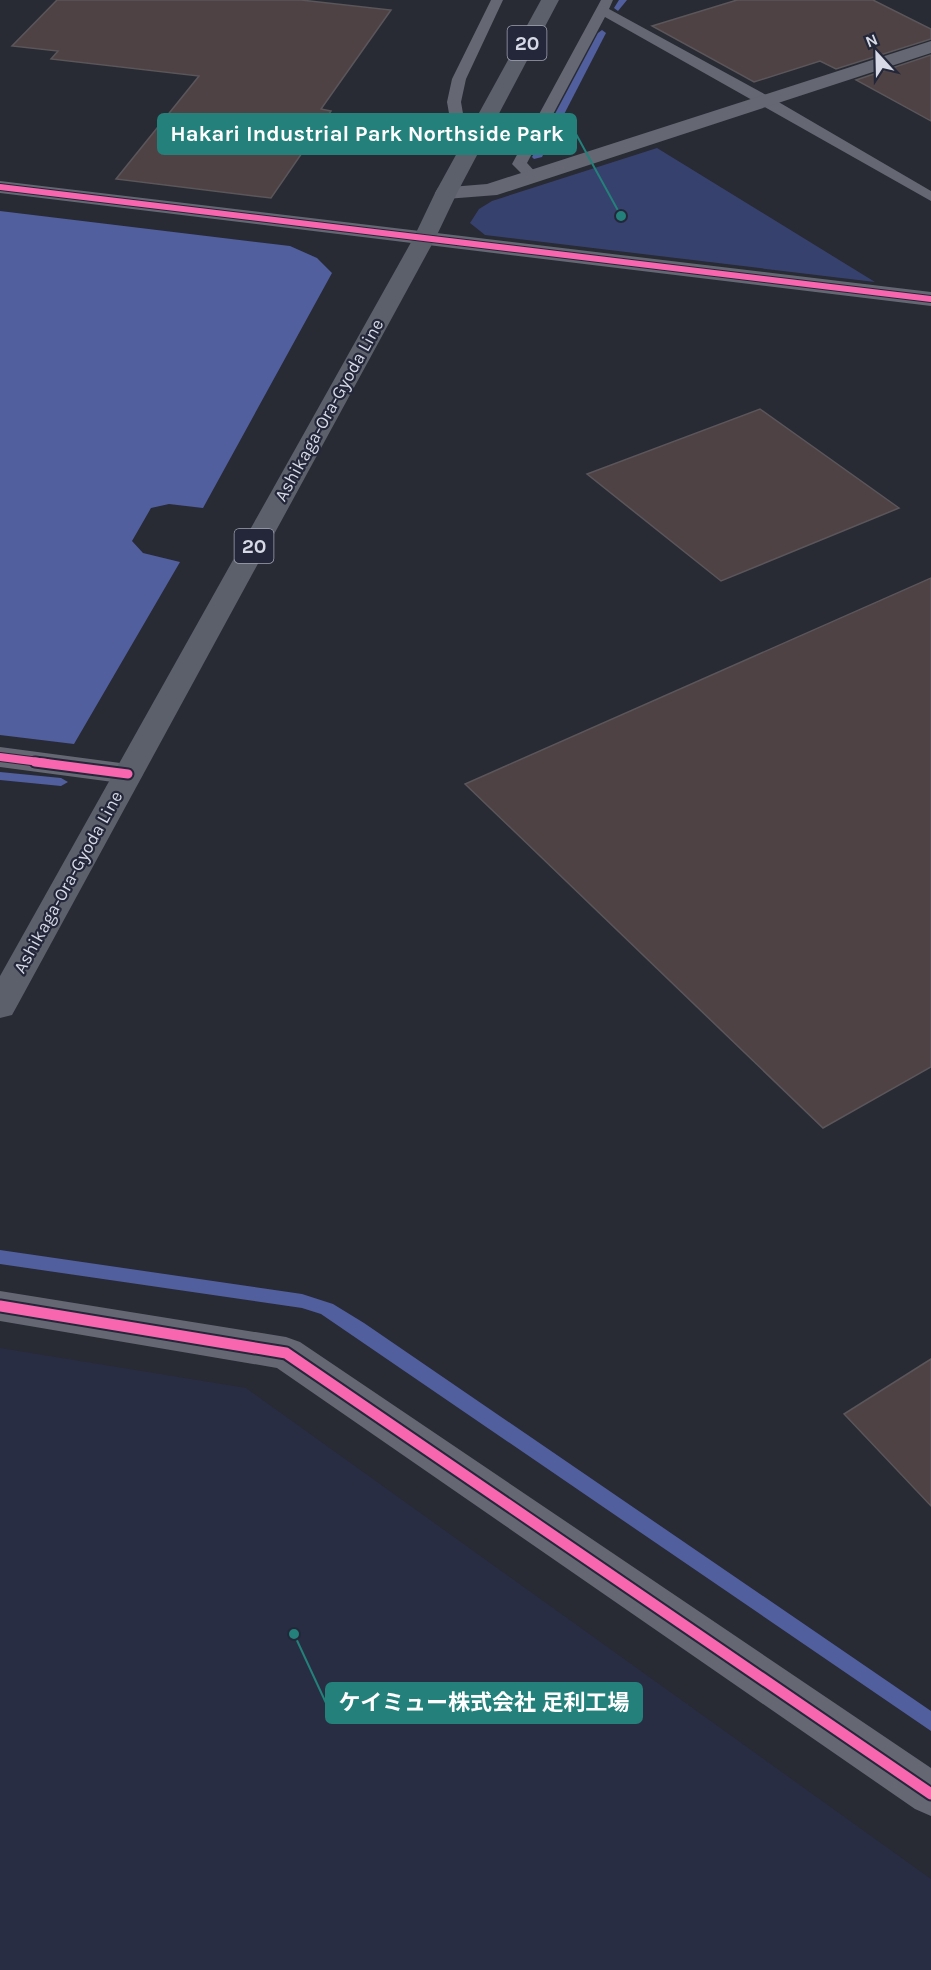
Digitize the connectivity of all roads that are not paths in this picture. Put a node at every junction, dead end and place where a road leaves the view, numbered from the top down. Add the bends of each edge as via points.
1 (497, 0) edge
2 (550, 0) edge
3 (605, 5) edge
4 (931, 47) edge
5 (765, 100) junction
6 (464, 159) junction
7 (532, 176) junction
8 (0, 187) edge
9 (446, 193) junction
10 (931, 197) edge
11 (425, 237) junction
12 (931, 299) edge
13 (0, 757) edge
14 (128, 774) junction
15 (0, 1006) edge
16 (0, 1306) edge
17 (931, 1794) edge

1 - 6 lane via 456,91 454,102
2 - 6 main road, Ashikaga-Ora-Gyoda Line / 20
3 - 5 lane
3 - 7 lane via 519,164
4 - 5 street
5 - 7 street
5 - 10 lane
6 - 9 main road, Ashikaga-Ora-Gyoda Line / 20
7 - 9 street via 489,190
8 - 11 street
9 - 11 main road, Ashikaga-Ora-Gyoda Line / 20
11 - 12 street
11 - 14 main road, Ashikaga-Ora-Gyoda Line / 20
13 - 14 street
14 - 15 main road, Ashikaga-Ora-Gyoda Line / 20
16 - 17 street via 286,1353

